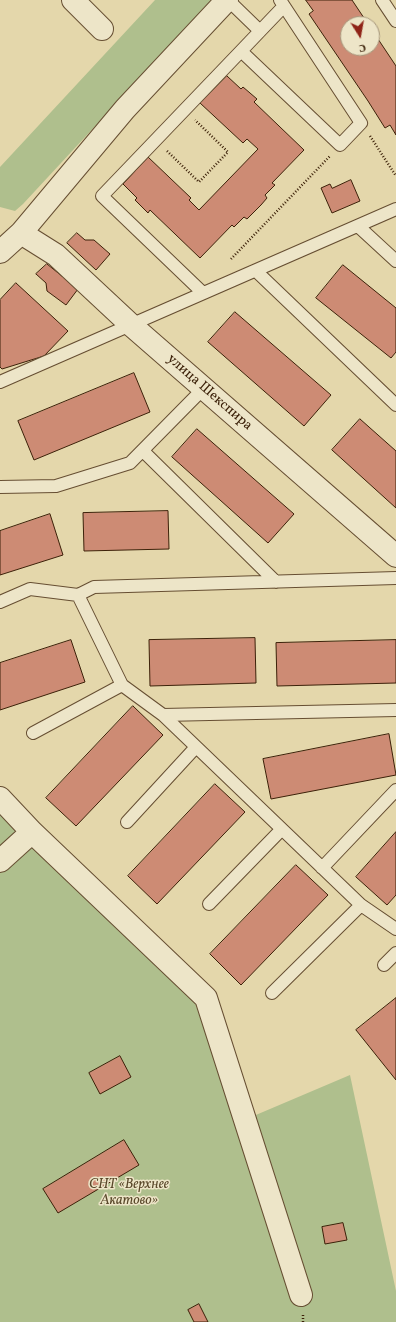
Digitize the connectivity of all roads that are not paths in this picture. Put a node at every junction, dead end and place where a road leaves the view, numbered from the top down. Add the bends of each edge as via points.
1 (73, 0) edge
2 (227, 0) edge
3 (382, 0) edge
4 (282, 3) edge
5 (394, 15) edge
6 (102, 29) dead end
7 (260, 31) junction
8 (241, 51) junction
9 (396, 209) edge
10 (358, 226) junction
11 (21, 233) junction
12 (0, 252) edge
13 (396, 261) edge
14 (256, 271) junction
15 (203, 293) junction
16 (131, 325) junction
17 (0, 382) edge
18 (204, 388) junction
19 (396, 405) edge
20 (142, 451) junction
21 (0, 487) edge
22 (396, 556) edge
23 (396, 578) edge
24 (276, 582) junction
25 (78, 595) junction
26 (0, 602) edge
27 (122, 685) junction
28 (396, 710) edge
29 (163, 715) junction
30 (33, 733) dead end
31 (196, 747) junction
32 (396, 790) edge
33 (0, 798) edge
34 (127, 822) dead end
35 (281, 830) junction
36 (32, 832) junction
37 (0, 861) edge
38 (322, 868) junction
39 (210, 904) dead end
40 (361, 905) junction
41 (396, 929) edge
42 (396, 953) edge
43 (384, 965) dead end
44 (272, 993) dead end
45 (301, 1295) dead end

1 - 6 street
2 - 7 lane
2 - 11 street via 125,110
3 - 5 lane
4 - 7 lane
4 - 8 lane via 361,123 340,145
7 - 8 lane
8 - 15 lane via 102,196
9 - 10 lane
10 - 13 lane
10 - 14 lane
11 - 12 street
11 - 16 street, улица Шекспира via 56,255
14 - 15 lane
14 - 19 lane
15 - 16 lane
16 - 17 lane
16 - 18 street, улица Шекспира
18 - 20 lane
18 - 22 street, улица Шекспира
20 - 21 lane via 130,463 56,486
20 - 24 lane
23 - 24 lane
24 - 25 lane via 94,588
25 - 26 lane via 30,589
25 - 27 lane
27 - 29 lane
27 - 30 lane
28 - 29 lane
29 - 31 lane
31 - 34 lane
31 - 35 lane
32 - 38 lane
33 - 36 street
35 - 38 lane
35 - 39 lane
36 - 37 street
36 - 45 street via 206,998
38 - 40 lane
40 - 41 lane
40 - 44 lane
42 - 43 lane

